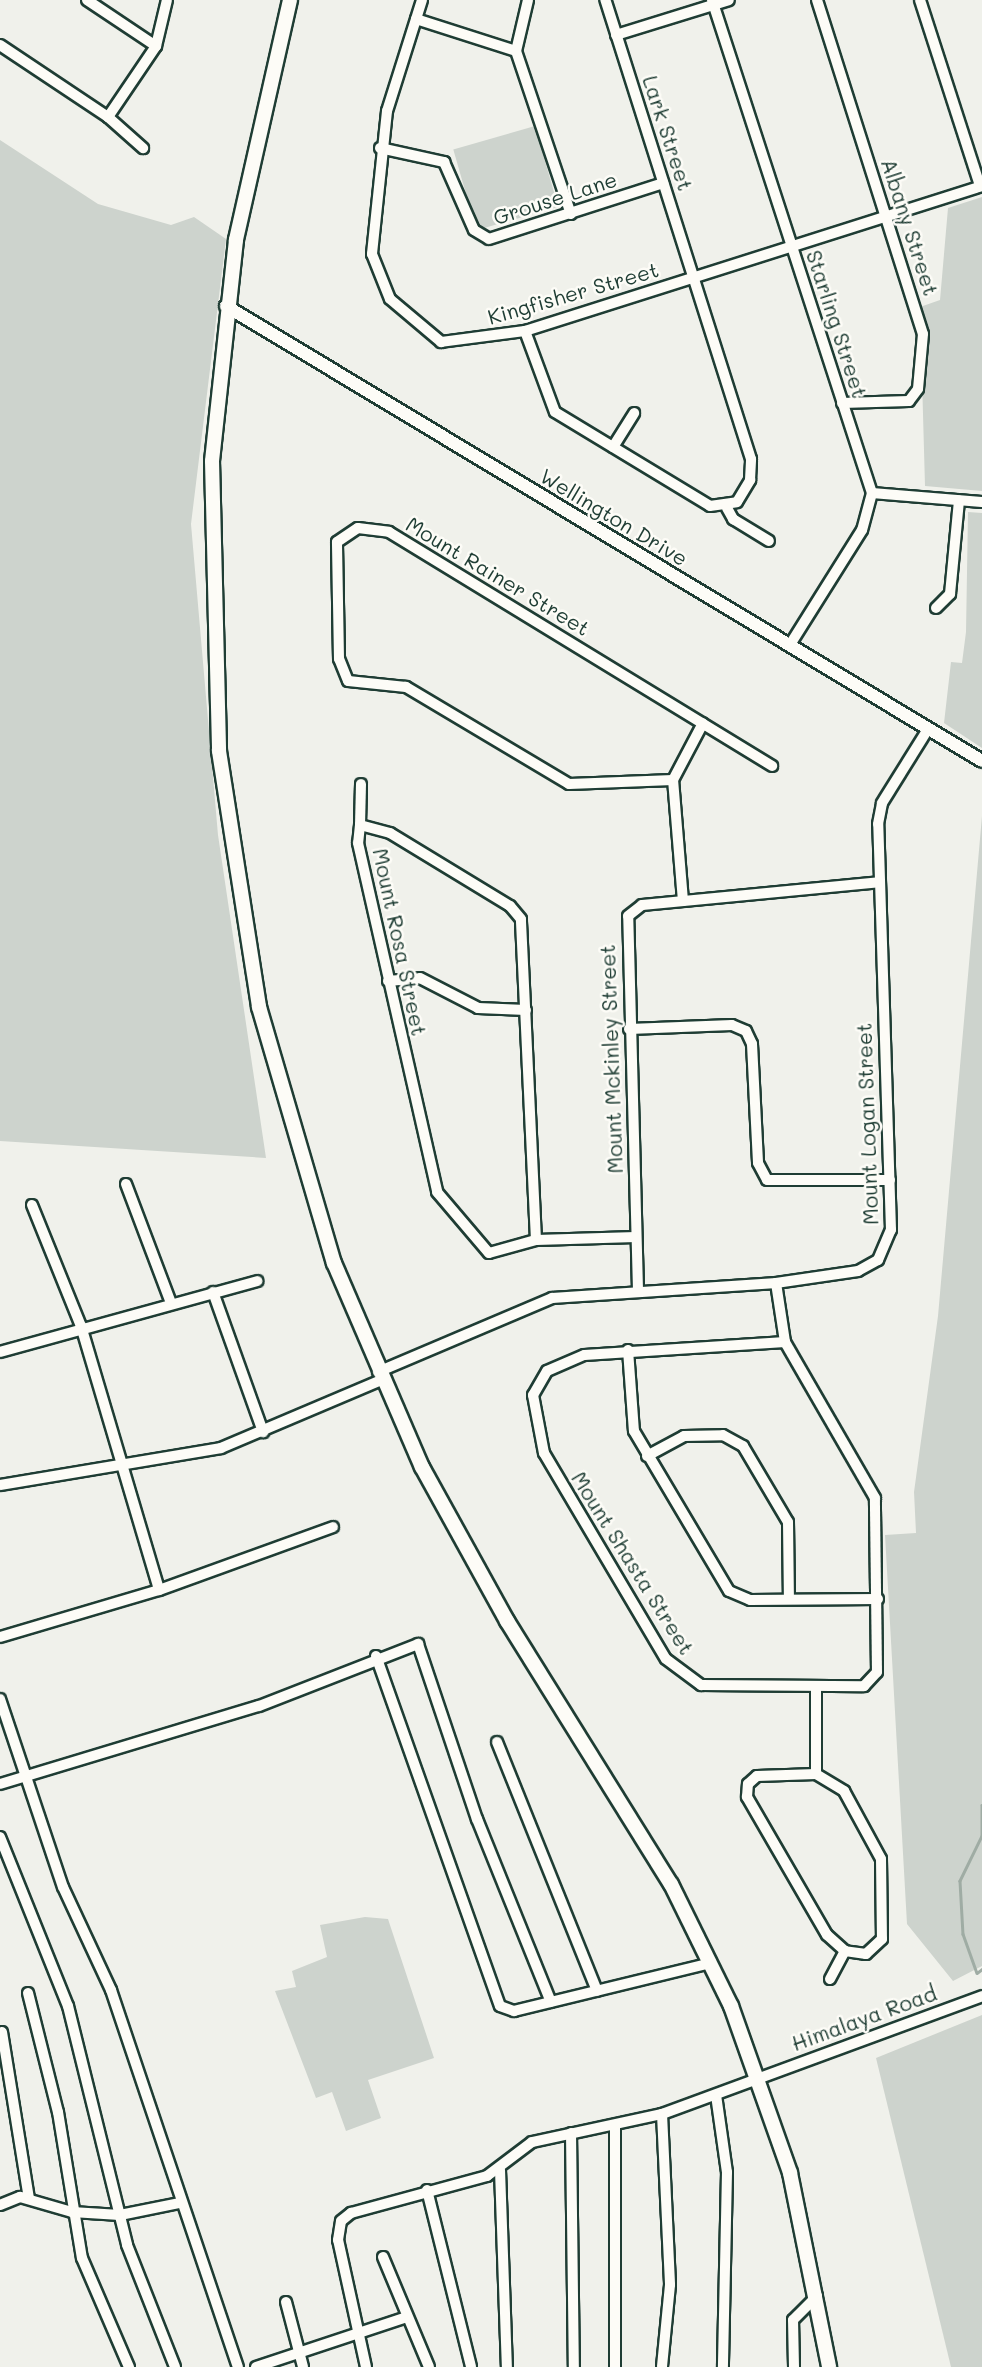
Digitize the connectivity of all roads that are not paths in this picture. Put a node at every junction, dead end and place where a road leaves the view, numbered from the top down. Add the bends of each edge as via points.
1 (87, 0) edge
2 (167, 0) edge
3 (290, 0) edge
4 (422, 0) edge
5 (528, 0) edge
6 (605, 0) edge
7 (729, 0) edge
8 (817, 0) edge
9 (920, 0) edge
10 (713, 2) edge
11 (415, 19) junction
12 (616, 35) junction
13 (0, 45) edge
14 (156, 46) junction
15 (516, 51) junction
16 (108, 117) junction
17 (143, 148) dead end
18 (380, 148) junction
19 (663, 183) junction
20 (981, 186) edge
21 (571, 214) junction
22 (887, 216) junction
23 (792, 246) junction
24 (694, 278) junction
25 (226, 306) junction
26 (525, 331) junction
27 (842, 402) junction
28 (634, 414) dead end
29 (613, 447) junction
30 (872, 493) junction
31 (959, 500) junction
32 (982, 502) edge
33 (727, 508) junction
34 (769, 541) dead end
35 (936, 608) dead end
36 (790, 645) junction
37 (703, 723) junction
38 (928, 729) junction
39 (982, 761) edge
40 (772, 766) dead end
41 (673, 780) junction
42 (361, 784) dead end
43 (360, 825) junction
44 (879, 882) junction
45 (683, 901) junction
46 (388, 981) junction
47 (526, 1010) junction
48 (629, 1029) junction
49 (890, 1180) junction
50 (126, 1184) dead end
51 (32, 1205) dead end
52 (636, 1237) junction
53 (536, 1240) junction
54 (257, 1281) dead end
55 (776, 1283) junction
56 (638, 1290) junction
57 (213, 1293) junction
58 (171, 1303) junction
59 (81, 1326) junction
60 (785, 1342) junction
61 (628, 1350) junction
62 (0, 1352) edge
63 (380, 1376) junction
64 (263, 1432) junction
65 (648, 1456) junction
66 (125, 1463) junction
67 (0, 1485) edge
68 (333, 1527) dead end
69 (159, 1590) junction
70 (789, 1599) junction
71 (878, 1599) junction
72 (0, 1637) edge
73 (376, 1656) junction
74 (816, 1687) junction
75 (0, 1699) edge
76 (497, 1742) dead end
77 (816, 1774) junction
78 (28, 1778) junction
79 (0, 1784) edge
80 (0, 1837) edge
81 (845, 1951) junction
82 (711, 1963) junction
83 (830, 1979) dead end
84 (597, 1991) junction
85 (29, 1993) dead end
86 (982, 1996) edge
87 (551, 2002) junction
88 (2, 2032) dead end
89 (760, 2076) junction
90 (716, 2095) junction
91 (662, 2114) junction
92 (615, 2125) junction
93 (571, 2133) junction
94 (500, 2170) junction
95 (427, 2190) junction
96 (29, 2198) junction
97 (179, 2203) junction
98 (0, 2205) edge
99 (72, 2212) junction
100 (120, 2215) junction
101 (383, 2256) dead end
102 (817, 2296) junction
103 (286, 2302) dead end
104 (407, 2317) junction
105 (359, 2335) junction
106 (299, 2351) junction
107 (129, 2367) edge
108 (175, 2367) edge
109 (238, 2367) edge
110 (256, 2367) edge
111 (303, 2367) edge
112 (366, 2367) edge
113 (429, 2367) edge
114 (471, 2367) edge
115 (507, 2367) edge
116 (574, 2367) edge
117 (615, 2367) edge
118 (662, 2367) edge
119 (723, 2367) edge
120 (794, 2367) edge
121 (829, 2367) edge

1 - 14 street
2 - 14 street
3 - 25 main road via 258,129
4 - 11 street, Kingfisher Street
5 - 15 street
6 - 12 street, Lark Street
7 - 10 street
8 - 22 street, Albany Street
9 - 20 street
10 - 12 street
10 - 23 street, Starling Street
11 - 15 street
11 - 18 street, Kingfisher Street
12 - 19 street, Lark Street
13 - 16 street
14 - 16 street
15 - 21 street
16 - 17 street
18 - 21 street, Grouse Lane via 444,162 474,230 484,237
18 - 26 street, Kingfisher Street via 372,254 390,299 441,342
19 - 21 street, Grouse Lane
19 - 24 street, Lark Street
20 - 22 street, Kingfisher Street
22 - 23 street, Kingfisher Street
22 - 27 street, Albany Street via 921,325 918,389 902,404
23 - 24 street, Kingfisher Street
23 - 27 street, Starling Street
24 - 26 street, Kingfisher Street
24 - 33 street, Lark Street via 753,467
25 - 36 street, Wellington Drive
25 - 63 main road via 210,565 227,830 279,1087 313,1202
26 - 29 street via 549,405
27 - 30 street, Starling Street
28 - 29 street
29 - 33 street via 708,504
30 - 31 street
30 - 36 street via 862,530
31 - 32 street
31 - 35 street via 950,594
33 - 34 street via 733,519
36 - 38 street, Wellington Drive
37 - 40 street, Mount Rainer Street
37 - 41 street
37 - 41 street, Mount Rainer Street via 381,529 358,528 335,548 339,659 348,681 406,687 569,784
38 - 39 street, Wellington Drive
38 - 44 street, Mount Logan Street via 882,803
41 - 45 street
42 - 43 street
43 - 46 street, Mount Rosa Street
43 - 47 street, Mount Rosa Street via 380,827 517,913
44 - 45 street, Mount Mckinley Street
44 - 49 street, Mount Logan Street
45 - 48 street, Mount Mckinley Street via 642,905 628,916
46 - 47 street via 420,978 478,1008
46 - 53 street, Mount Rosa Street via 437,1192 485,1251
47 - 53 street, Mount Rosa Street
48 - 49 street via 732,1025 746,1031 752,1044 758,1163 767,1180
48 - 52 street, Mount Mckinley Street
49 - 55 street, Mount Logan Street via 891,1230 878,1260 858,1271
50 - 58 street
51 - 59 street
52 - 53 street, Mount Rosa Street
52 - 56 street, Mount Mckinley Street
54 - 57 street
55 - 56 street, Mount Logan Street
55 - 60 street, Mount Shasta Street
56 - 63 street, Mount Logan Street via 552,1298
57 - 58 street
57 - 64 street
58 - 59 street
59 - 62 street
59 - 66 street
60 - 61 street, Mount Shasta Street
60 - 71 street, Mount Shasta Street via 875,1498
61 - 65 street via 634,1431
61 - 74 street, Mount Shasta Street via 584,1355 541,1378 533,1395 544,1452 675,1669 714,1688
63 - 64 street, Mount Logan Street
63 - 82 main road via 459,1538 671,1884
64 - 66 street, Mount Logan Street via 221,1448
65 - 70 street via 729,1591 750,1600
65 - 70 street via 694,1435 727,1436 743,1446 786,1518
66 - 67 street, Mount Logan Street
66 - 69 street
68 - 69 street
69 - 72 street
70 - 71 street
71 - 74 street, Mount Shasta Street via 874,1679 864,1686
73 - 78 street via 259,1706
73 - 87 street via 494,1995 505,2010
73 - 87 street via 409,1643 423,1650 477,1819
74 - 77 street
75 - 78 street
76 - 84 street
77 - 81 street via 844,1791 882,1866 881,1942 866,1954
77 - 81 street via 757,1776 746,1793 827,1935
78 - 79 street
78 - 97 street via 63,1887 111,1990
80 - 100 street via 82,2047 83,2078
81 - 83 street
82 - 84 street
82 - 89 main road
84 - 87 street
85 - 99 street via 58,2112
86 - 89 street, Himalaya Road
88 - 96 street
89 - 90 street, Himalaya Road
89 - 102 main road via 800,2211
90 - 91 street, Himalaya Road
90 - 119 street via 727,2172
91 - 92 street, Himalaya Road
91 - 118 street via 670,2285
92 - 93 street, Himalaya Road
92 - 117 street
93 - 94 street, Himalaya Road via 525,2145
93 - 116 street
94 - 95 street
94 - 115 street
95 - 105 street via 341,2221 346,2294
95 - 114 street
96 - 98 street
96 - 99 street
97 - 100 street
97 - 109 street
99 - 100 street
99 - 107 street via 82,2258
100 - 108 street
101 - 104 street
102 - 120 street via 793,2320
102 - 121 main road
103 - 106 street
104 - 105 street
104 - 113 street
105 - 106 street
105 - 112 street
106 - 110 street
106 - 111 street

